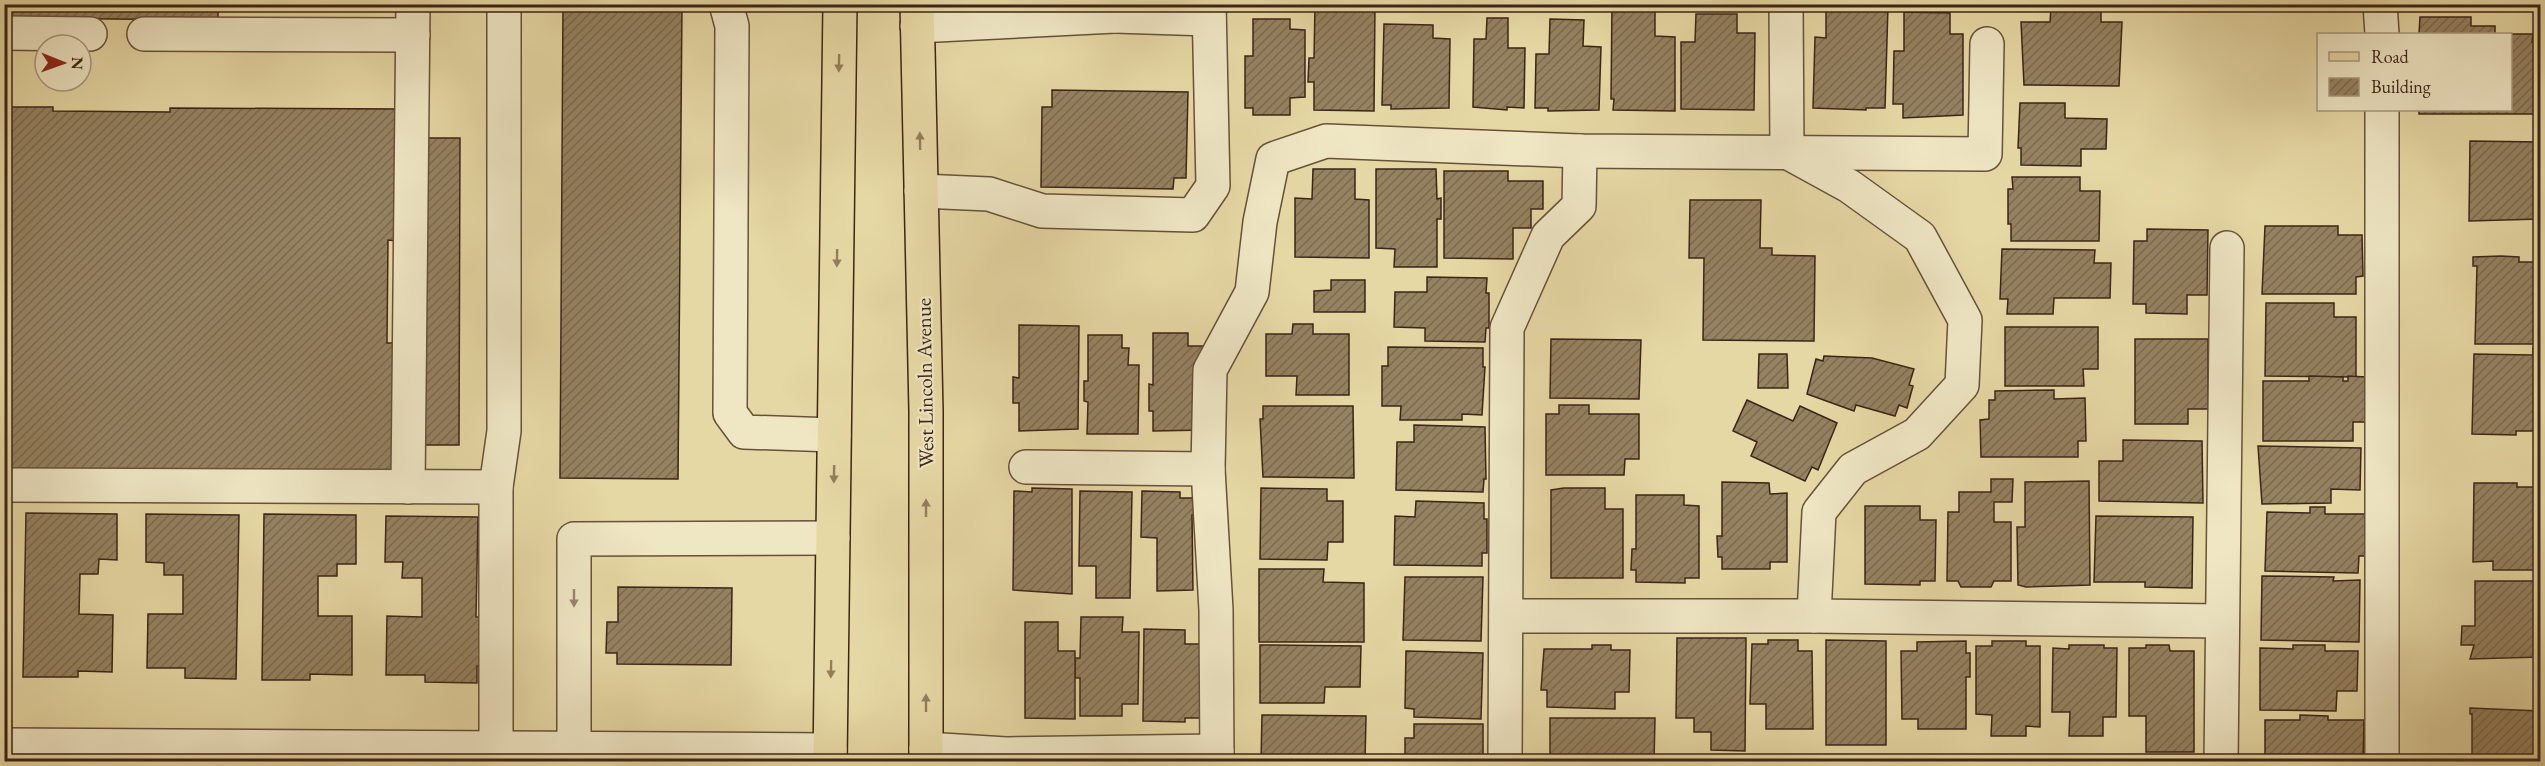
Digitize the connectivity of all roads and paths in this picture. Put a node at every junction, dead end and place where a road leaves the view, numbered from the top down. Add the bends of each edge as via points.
1 (504, 4) edge
2 (726, 4) edge
3 (840, 4) edge
4 (1786, 4) edge
5 (2380, 4) edge
6 (1115, 10) edge
7 (1209, 12) edge
8 (917, 15) edge
9 (413, 20) edge
10 (4, 33) edge
11 (33, 33) edge
12 (2382, 33) edge
13 (144, 34) dead end
14 (1987, 44) dead end
15 (2382, 111) edge
16 (1580, 151) junction
17 (1787, 152) junction
18 (921, 191) junction
19 (2227, 248) dead end
20 (834, 435) junction
21 (1026, 467) dead end
22 (1208, 469) junction
23 (4, 485) edge
24 (408, 487) junction
25 (496, 487) junction
26 (833, 538) junction
27 (1506, 616) junction
28 (1814, 616) junction
29 (2222, 621) junction
30 (4, 745) edge
31 (574, 746) junction
32 (496, 755) edge
33 (926, 755) edge
34 (830, 756) edge
35 (1217, 756) edge
36 (1505, 762) edge
37 (2221, 762) edge
38 (2382, 762) edge

1 - 25 street via 504,431
2 - 20 street via 732,26 730,413 744,432
3 -> 20 main road
4 - 17 street
5 - 12 street
6 - 7 street
6 - 8 street
7 - 18 street via 1213,186 1193,215 1042,211 989,194
18 -> 8 main road, West Lincoln Avenue
9 - 13 street
9 - 24 street
10 - 11 street
14 - 17 street via 1985,154
15 - 38 street
16 - 17 street
16 - 22 street via 1326,141 1273,159 1260,222 1252,292 1210,370
16 - 27 street via 1579,206 1548,236 1507,328
17 - 28 street via 1849,186 1920,237 1965,320 1962,385 1917,434 1853,469 1819,513
33 -> 18 main road, West Lincoln Avenue via 926,411
19 - 29 street
20 -> 26 main road
21 - 22 street
22 - 35 street via 1216,610
23 - 24 street
24 - 25 street
25 - 32 street
26 -> 31 street via 574,539
26 -> 34 main road
27 - 28 street
27 - 36 street
28 - 29 street
29 - 37 street
30 - 32 street
31 - 32 street
31 - 34 street
33 - 35 street

